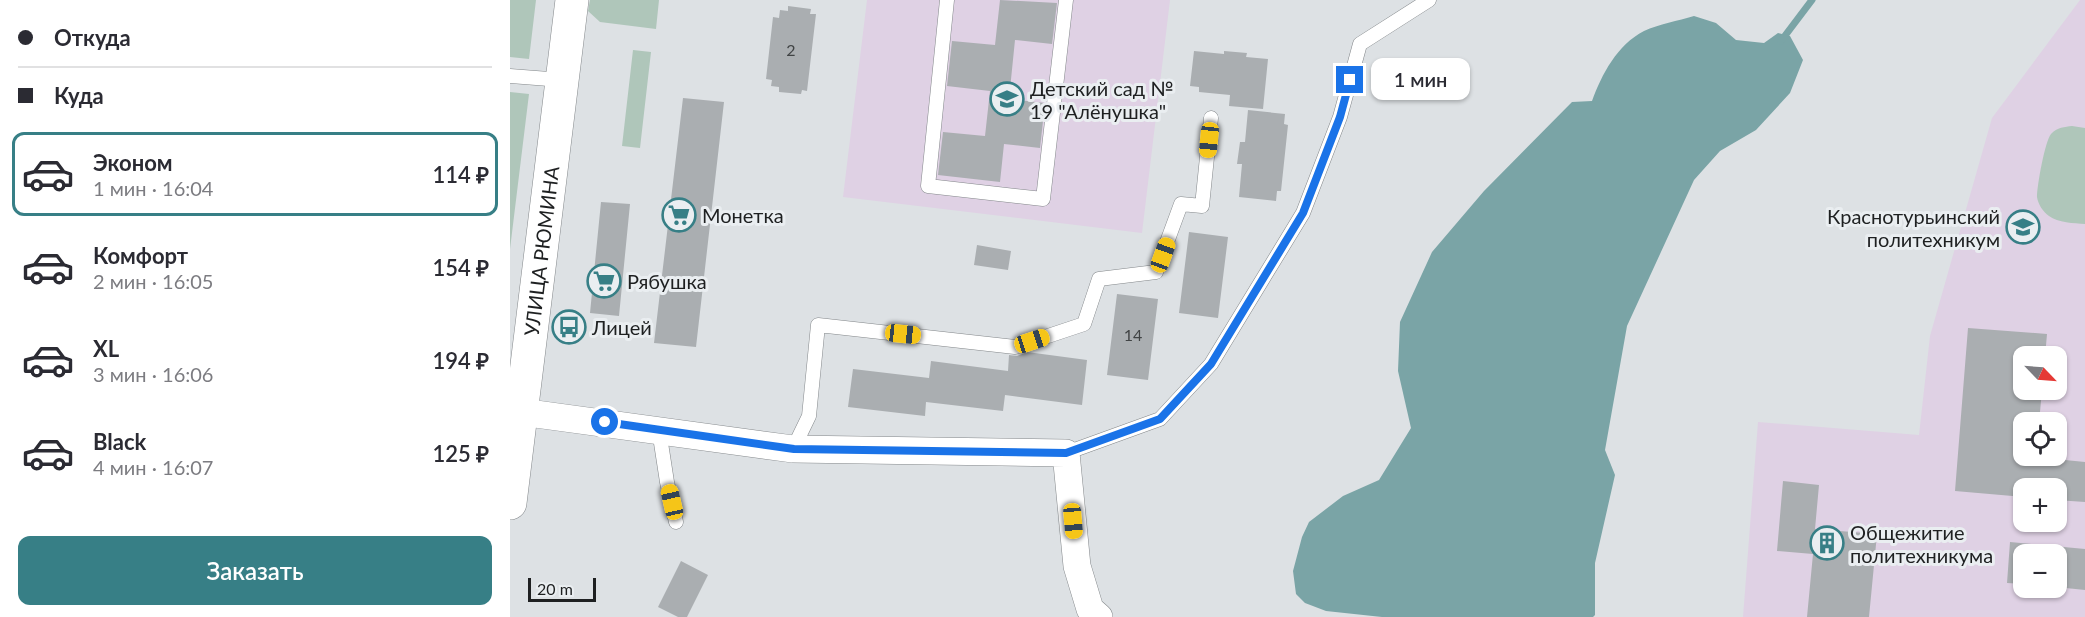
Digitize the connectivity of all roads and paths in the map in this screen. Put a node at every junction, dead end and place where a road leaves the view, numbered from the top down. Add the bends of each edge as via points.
1 (572, 0) edge
2 (947, 0) edge
3 (1066, 0) edge
4 (1429, 0) edge
5 (510, 76) edge
6 (562, 80) junction
7 (1211, 118) dead end
8 (521, 412) junction
9 (659, 430) junction
10 (794, 449) junction
11 (1066, 453) junction
12 (511, 484) edge
13 (676, 522) dead end
14 (1099, 617) edge

1 - 6 main road, УЛИЦА РЮМИНА
2 - 3 lane via 928,186 1043,199
4 - 11 lane via 1360,44 1340,117 1303,213 1211,364 1160,419
5 - 6 lane
6 - 8 main road, УЛИЦА РЮМИНА
7 - 10 lane via 1202,206 1181,204 1156,272 1099,279 1084,324 1015,347 818,325 809,416
8 - 9 street
8 - 12 main road, УЛИЦА РЮМИНА
9 - 10 street
9 - 13 lane
10 - 11 street
11 - 14 street via 1077,566 1090,609

